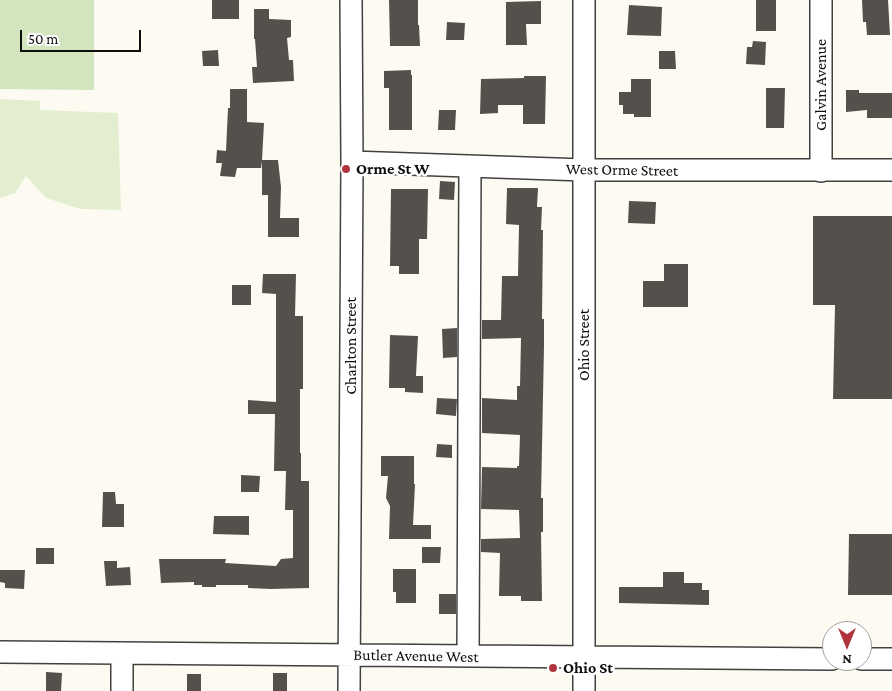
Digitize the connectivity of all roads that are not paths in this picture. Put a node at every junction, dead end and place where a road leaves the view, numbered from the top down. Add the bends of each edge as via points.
1 (351, 0) edge
2 (584, 0) edge
3 (820, 0) edge
4 (352, 162) junction
5 (470, 166) junction
6 (584, 170) junction
7 (892, 170) edge
8 (821, 171) junction
9 (0, 652) edge
10 (122, 653) junction
11 (349, 655) junction
12 (468, 656) junction
13 (584, 657) junction
14 (822, 659) edge
15 (872, 659) edge
16 (892, 659) edge
17 (122, 691) edge
18 (349, 691) edge
19 (584, 691) edge

1 - 4 street, Charlton Street
2 - 6 street, Ohio Street
3 - 8 street, Galvin Avenue
4 - 5 street, West Orme Street
4 - 11 street, Charlton Street
5 - 6 street, West Orme Street
5 - 12 street
6 - 8 street, West Orme Street
6 - 13 street, Ohio Street
7 - 8 street, West Orme Street
9 - 10 street, Butler Avenue West
10 - 11 street, Butler Avenue West
10 - 17 street
11 - 12 street, Butler Avenue West
11 - 18 street, Charlton Street
12 - 13 street, Butler Avenue West
13 - 14 street, Butler Avenue West
13 - 19 street, Ohio Street
15 - 16 street

